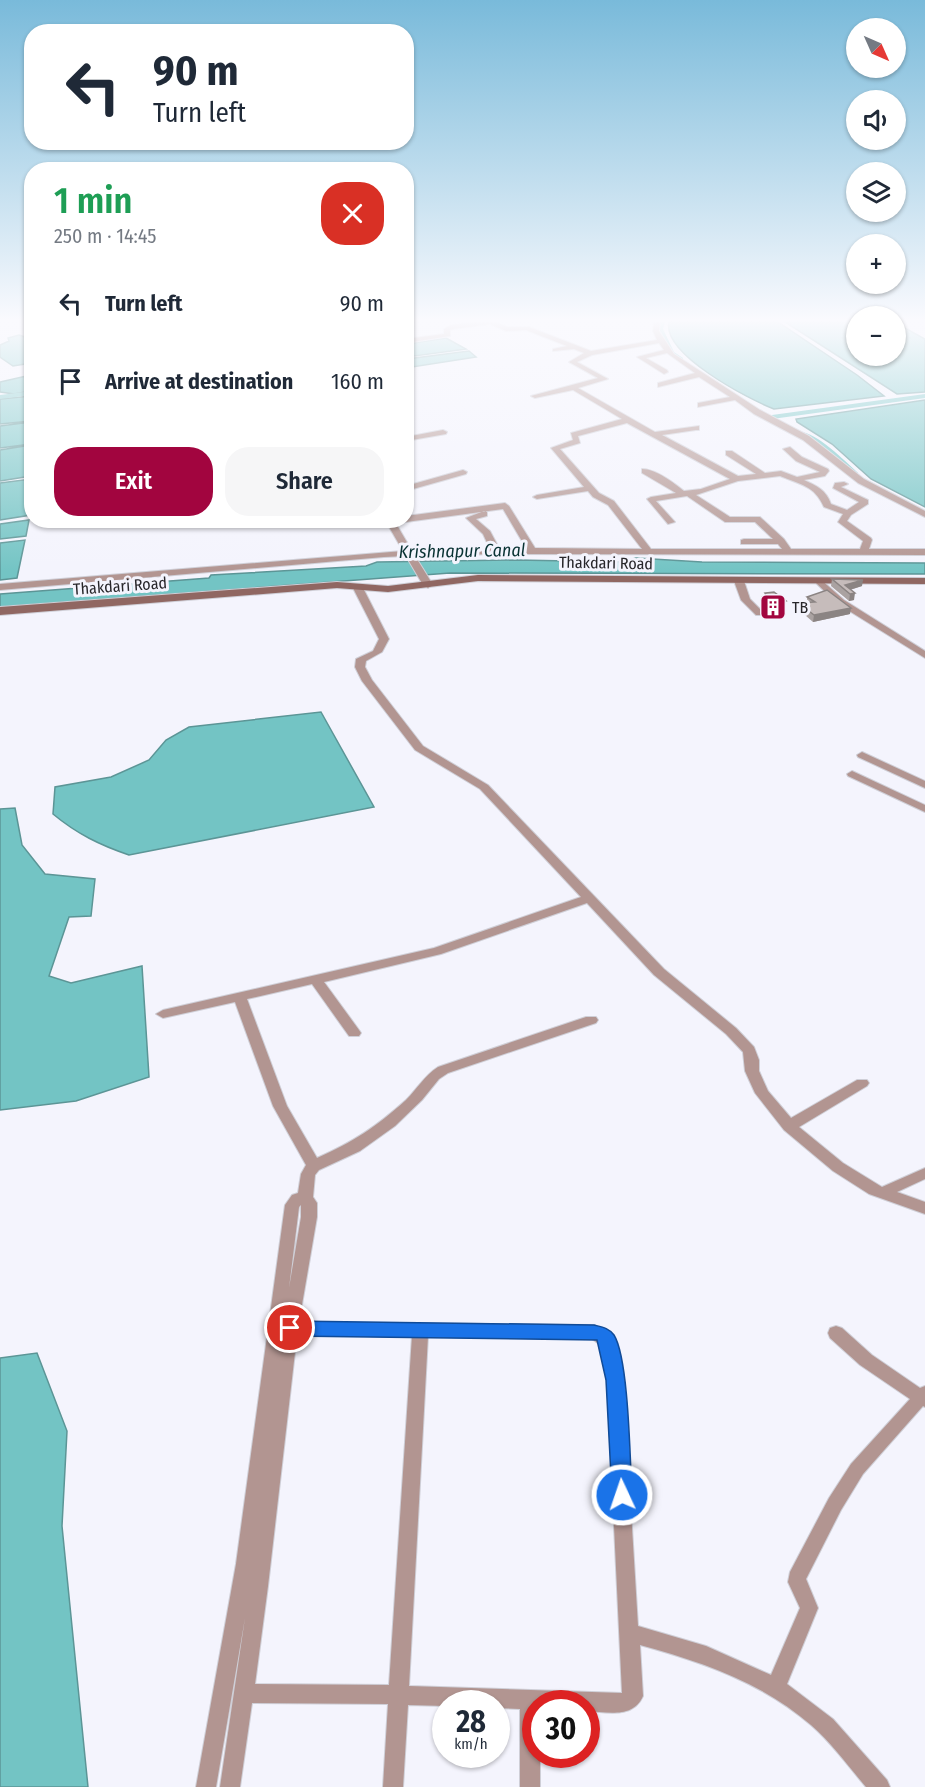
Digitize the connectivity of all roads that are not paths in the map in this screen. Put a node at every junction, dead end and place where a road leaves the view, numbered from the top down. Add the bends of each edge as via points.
1 (603, 405) edge
2 (749, 405) edge
3 (628, 420) junction
4 (696, 429) dead end
5 (443, 432) dead end
6 (654, 434) junction
7 (414, 437) edge
8 (787, 449) dead end
9 (729, 453) dead end
10 (645, 471) dead end
11 (463, 472) dead end
12 (765, 476) junction
13 (737, 479) junction
14 (798, 479) junction
15 (844, 484) dead end
16 (414, 487) edge
17 (590, 488) junction
18 (684, 493) junction
19 (537, 497) dead end
20 (509, 511) junction
21 (848, 513) junction
22 (925, 514) edge
23 (414, 518) edge
24 (671, 522) dead end
25 (396, 528) edge
26 (744, 542) dead end
27 (781, 542) junction
28 (496, 551) junction
29 (788, 551) junction
30 (533, 552) junction
31 (649, 552) junction
32 (925, 552) edge
33 (865, 553) junction
34 (411, 556) junction
35 (739, 581) junction
36 (819, 581) junction
37 (925, 581) edge
38 (427, 582) junction
39 (0, 587) edge
40 (358, 588) junction
41 (0, 611) edge
42 (759, 614) dead end
43 (925, 655) edge
44 (862, 755) dead end
45 (852, 774) dead end
46 (925, 785) edge
47 (925, 809) edge
48 (590, 898) junction
49 (316, 980) junction
50 (240, 997) junction
51 (163, 1014) dead end
52 (591, 1020) dead end
53 (354, 1033) dead end
54 (862, 1083) dead end
55 (789, 1126) junction
56 (314, 1166) junction
57 (925, 1173) edge
58 (883, 1193) junction
59 (305, 1199) junction
60 (925, 1208) edge
61 (290, 1328) junction
62 (420, 1330) junction
63 (836, 1332) dead end
64 (924, 1397) edge
65 (630, 1633) junction
66 (776, 1687) junction
67 (244, 1693) junction
68 (399, 1695) junction
69 (522, 1700) edge
70 (600, 1702) edge
71 (530, 1768) edge
72 (206, 1787) edge
73 (231, 1787) edge
74 (393, 1787) edge
75 (530, 1787) edge
76 (880, 1787) edge

1 - 3 street
2 - 22 street via 806,438 861,481
3 - 6 street
3 - 17 street via 574,435 577,441 555,446
4 - 6 street
5 - 7 street
6 - 13 street
8 - 14 street via 825,471
9 - 12 street
10 - 18 street
11 - 16 street
12 - 13 street
12 - 14 street via 783,473
13 - 18 street
14 - 21 street via 822,492 827,505
15 - 21 street via 837,487 865,502
17 - 19 street
17 - 31 street via 611,503
18 - 24 street via 651,499
18 - 27 street via 728,520 757,519
20 - 23 street via 502,506
20 - 28 street via 471,518 487,533
20 - 30 street
21 - 33 street via 842,522 868,540
25 - 34 street
26 - 27 street
27 - 29 street
28 - 30 street
28 - 34 street
29 - 31 street
29 - 33 street
30 - 31 street
32 - 33 street
34 - 38 street
34 - 39 street via 384,554
35 - 36 street, Thakdari Road
35 - 38 street, Thakdari Road via 478,578
35 - 42 street via 746,600
36 - 37 street, Thakdari Road
36 - 43 street via 841,602
38 - 40 street, Thakdari Road via 388,589
40 - 41 street, Thakdari Road via 337,585
40 - 48 street via 384,639 377,653 361,659 360,667 367,681 419,748 484,787
44 - 46 street
45 - 47 street
48 - 49 street via 462,944
48 - 55 street via 659,972 749,1050 752,1071 762,1093
49 - 50 street
49 - 53 street
50 - 51 street
50 - 56 street via 280,1106
52 - 56 street via 443,1070 390,1122 355,1147
54 - 55 street
55 - 58 street via 838,1167
56 - 59 street via 308,1174
57 - 58 street
58 - 60 street
59 - 61 street via 310,1203 309,1217
59 - 72 street via 297,1199 292,1205 245,1564
61 - 62 street
61 - 67 street
62 - 65 street via 594,1332 607,1340 615,1380
62 - 68 street
63 - 64 street via 866,1360
64 - 66 street via 857,1469 797,1578 809,1608
65 - 66 street via 702,1652
65 - 70 street via 633,1696 627,1703
66 - 76 street via 819,1719
67 - 68 street
67 - 73 street
68 - 69 street
68 - 74 street
71 - 75 street

